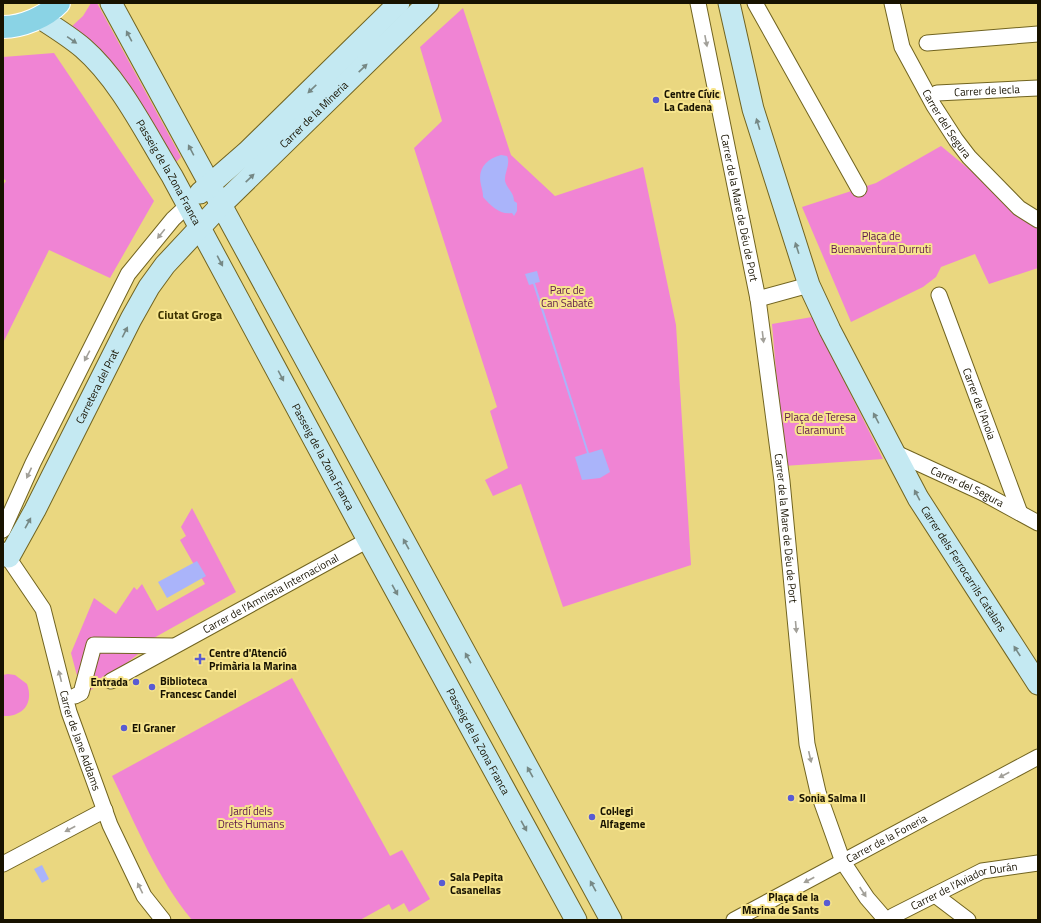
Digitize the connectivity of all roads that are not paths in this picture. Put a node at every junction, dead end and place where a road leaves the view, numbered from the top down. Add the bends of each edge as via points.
1 (59, 3) edge
2 (111, 3) edge
3 (399, 3) edge
4 (698, 3) edge
5 (729, 3) edge
6 (755, 3) edge
7 (892, 3) edge
8 (416, 7) edge
9 (40, 18) junction
10 (3, 28) edge
11 (1038, 34) edge
12 (927, 42) dead end
13 (1038, 88) edge
14 (937, 93) dead end
15 (209, 184) junction
16 (858, 190) dead end
17 (221, 205) junction
18 (187, 206) junction
19 (1038, 220) edge
20 (200, 227) junction
21 (808, 285) junction
22 (939, 295) dead end
23 (758, 299) junction
24 (894, 452) junction
25 (1020, 513) junction
26 (1038, 523) edge
27 (3, 530) edge
28 (368, 540) junction
29 (5, 559) edge
30 (173, 646) junction
31 (111, 681) dead end
32 (1038, 684) edge
33 (75, 696) dead end
34 (1038, 757) edge
35 (105, 810) junction
36 (843, 862) junction
37 (3, 864) edge
38 (1036, 866) edge
39 (935, 895) junction
40 (890, 918) edge
41 (163, 920) edge
42 (576, 920) edge
43 (611, 920) edge
44 (734, 920) edge
45 (968, 920) edge

1 - 9 main road
15 -> 2 main road
3 -> 15 main road, Carrer de la Mineria via 247,152
4 -> 23 street, Carrer de la Mare de Déu de Port
21 -> 5 main road via 753,109
6 - 16 street
7 - 19 street, Carrer del Segura via 902,47 956,140 969,157 1019,208
17 -> 8 main road, Carrer de la Mineria
9 - 10 main road
9 -> 18 main road, Passeig de la Zona Franca via 83,48 112,81 172,176
11 - 12 street
13 - 14 street, Carrer de Iecla
15 - 17 main road
15 - 18 main road, Carrer de la Mineria
17 - 20 main road, Carrer de la Mineria
43 -> 17 main road
18 - 20 main road, Passeig de la Zona Franca
18 -> 27 street, Carretera del Prat via 173,219 128,274 33,463
20 -> 28 main road, Passeig de la Zona Franca
29 -> 20 main road, Carretera del Prat via 35,510 149,286
21 - 23 street
24 -> 21 main road
22 - 25 street, Carrer de l'Anoia
23 -> 36 street, Carrer de la Mare de Déu de Port via 782,481 807,744 818,792
24 - 25 street, Carrer del Segura
32 -> 24 main road, Carrer dels Ferrocarrils Catalans via 918,498
25 - 26 street, Carrer del Segura
28 - 30 street, Carrer de l'Amnistia Internacional
28 -> 42 main road, Passeig de la Zona Franca
35 -> 29 street, Carrer de Jane Addams via 69,712 43,609
30 - 31 street, Carrer de l'Amnistia Internacional
30 - 33 street, Carrer de l'Amnistia Internacional via 94,645 81,693
34 -> 36 street, Carrer de la Foneria
35 -> 37 street
41 -> 35 street, Carrer de Jane Addams via 144,896
36 -> 40 street, Carrer de la Mare de Déu de Port via 867,898
36 -> 44 street, Carrer de la Foneria
38 - 39 street, Carrer de l'Aviador Durán via 982,871
39 - 40 street, Carrer de l'Aviador Durán
39 - 45 street

